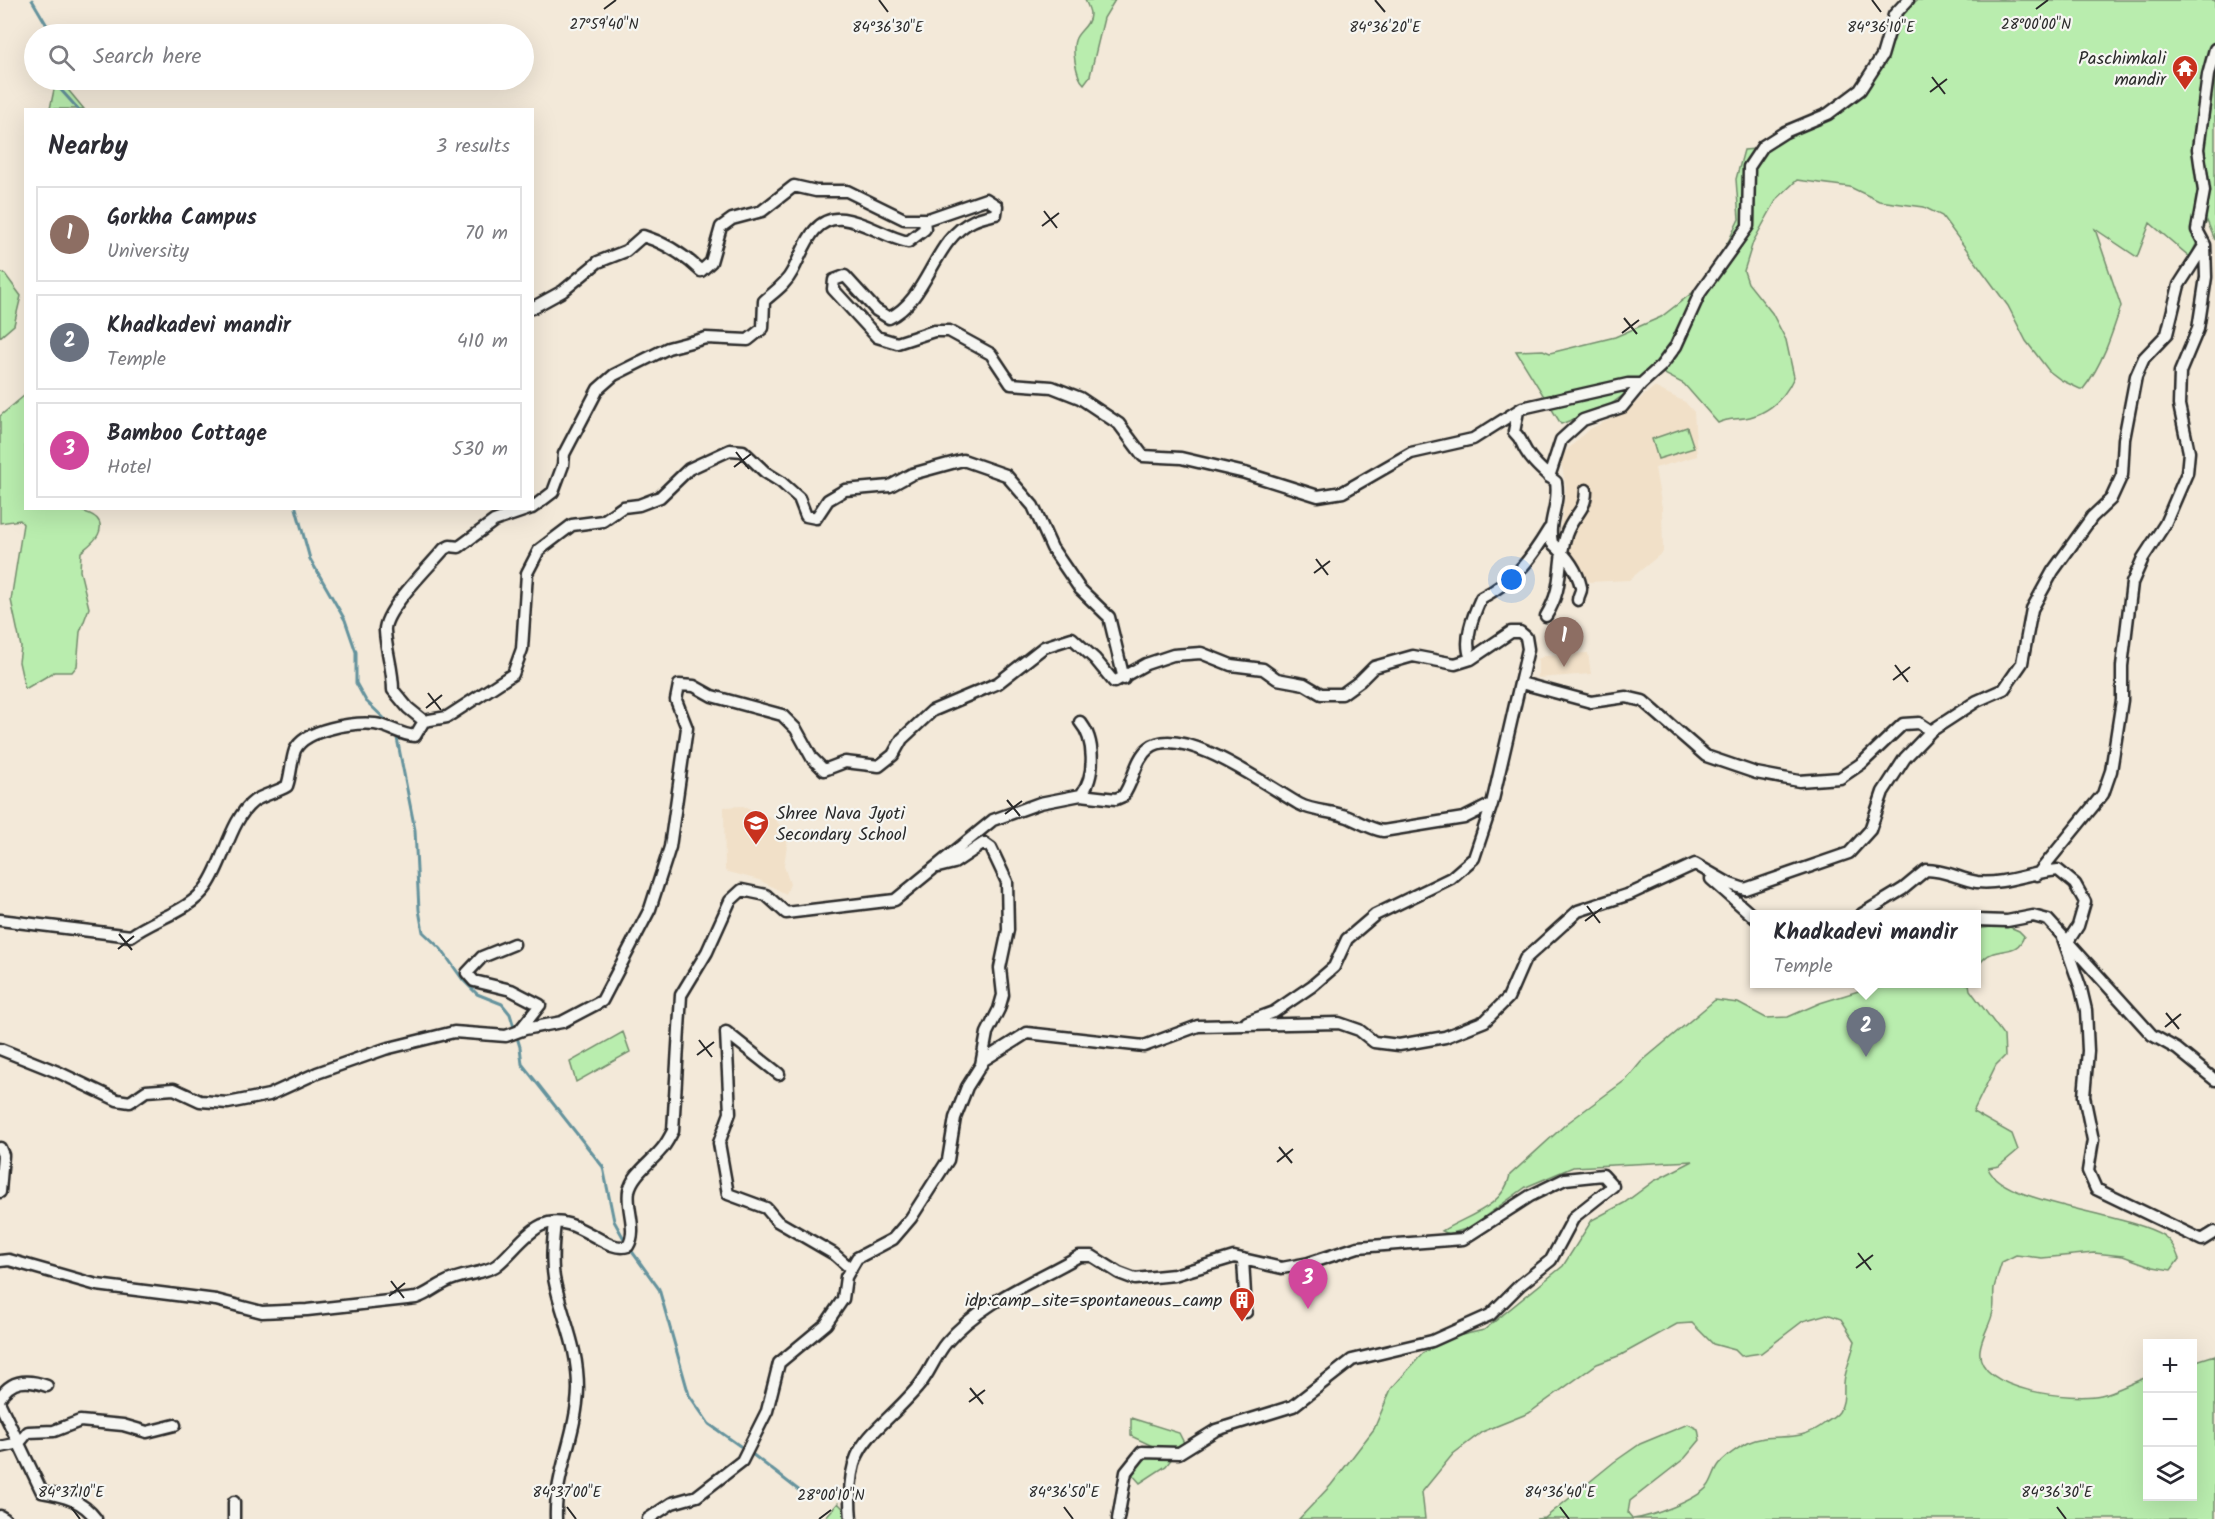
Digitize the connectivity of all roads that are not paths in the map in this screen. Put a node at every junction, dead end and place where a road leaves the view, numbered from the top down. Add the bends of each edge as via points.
1 (1908, 0) edge
2 (2215, 50) edge
3 (924, 220) junction
4 (2205, 245) junction
5 (534, 307) edge
6 (1641, 384) junction
7 (1518, 411) junction
8 (1549, 477) junction
9 (1586, 490) dead end
10 (534, 506) edge
11 (526, 510) edge
12 (1549, 529) junction
13 (1562, 552) junction
14 (1578, 600) dead end
15 (1546, 616) dead end
16 (1471, 659) junction
17 (1124, 679) junction
18 (1521, 683) junction
19 (424, 721) junction
20 (1080, 722) dead end
21 (1931, 731) junction
22 (1081, 795) junction
23 (1492, 804) junction
24 (1695, 864) junction
25 (935, 868) junction
26 (2038, 873) junction
27 (1870, 910) edge
28 (1750, 914) edge
29 (0, 920) edge
30 (1981, 920) edge
31 (2065, 941) junction
32 (514, 944) dead end
33 (1229, 1026) junction
34 (520, 1031) junction
35 (0, 1049) edge
36 (981, 1065) junction
37 (779, 1074) dead end
38 (2215, 1080) edge
39 (0, 1148) edge
40 (0, 1192) edge
41 (555, 1223) junction
42 (2215, 1232) edge
43 (1243, 1259) junction
44 (0, 1261) edge
45 (851, 1269) junction
46 (1246, 1312) dead end
47 (47, 1386) dead end
48 (0, 1398) edge
49 (0, 1404) edge
50 (175, 1425) dead end
51 (19, 1443) junction
52 (0, 1448) edge
53 (234, 1502) dead end
54 (0, 1516) edge
55 (5, 1519) edge
56 (96, 1519) edge
57 (234, 1519) edge
58 (556, 1519) edge
59 (648, 1519) edge
60 (852, 1519) edge
61 (1118, 1519) edge

1 - 6 street via 1894,15 1882,56 1860,90 1828,114 1763,146 1749,167 1748,226 1700,293 1676,346
2 - 4 street via 2198,149 2204,191 2197,230
3 - 5 street via 904,219 847,191 794,186 762,210 732,219 721,227 711,262 701,271 686,256 643,236 626,251 598,262 563,291
3 - 7 street via 986,199 998,206 996,214 972,221 955,235 904,311 890,318 876,310 845,276 834,280 833,289 878,337 897,343 934,331 949,331 991,354 1011,384 1052,387 1080,398 1119,424 1143,456 1181,458 1318,496 1343,492 1411,453 1473,439
3 - 10 street via 925,229 908,242 852,221 828,222 808,236 792,272 764,301 763,328 756,336 748,340 706,338 668,348 614,375 591,400 564,454 553,492
4 - 21 street via 2179,285 2167,334 2144,358 2136,376 2124,439 2122,475 2111,499 2085,526 2032,609 2022,663 2004,689 1977,701
4 - 26 street via 2206,277 2198,329 2180,372 2179,405 2189,452 2187,473 2165,524 2132,583 2122,700 2111,771 2103,794
6 - 7 street
6 - 8 street via 1622,407 1583,420 1561,440
7 - 8 street via 1514,432
8 - 12 street via 1556,482 1558,493
9 - 13 street via 1586,504 1572,520
11 - 19 street via 494,521 459,547 444,549 395,607 384,628 393,669 393,690
12 - 13 street via 1552,543
12 - 16 street via 1528,563 1505,585 1480,598 1469,640
13 - 14 street via 1572,564 1581,588
13 - 15 street via 1557,598
16 - 17 street via 1455,664 1413,656 1403,658 1374,667 1342,694 1321,694 1304,684 1277,679 1263,669 1231,665 1201,653 1146,664
16 - 18 street via 1511,632 1520,632 1526,637 1528,649
17 - 19 street via 1108,617 1080,589 1052,548 1033,506 1006,475 963,460 912,474 890,486 845,489 828,500 816,518 806,516 799,498 743,451 730,450 689,469 660,497 623,507 603,521 572,525 539,550 527,573 522,649 513,674 447,717
17 - 34 street via 1114,682 1072,638 1044,647 998,683 932,711 879,766 845,762 824,770 782,715 712,696 694,686 679,686 676,700 687,728 685,746 670,847 650,909 602,1001 562,1022
18 - 21 street via 1592,702 1626,697 1643,701 1706,756 1799,782 1840,778 1903,724 1919,723
18 - 23 street
19 - 29 street via 415,736 378,724 353,724 302,740 294,752 287,786 244,810 207,886 190,904 131,936
20 - 22 street via 1089,732 1091,759 1088,786
21 - 24 street via 1905,758 1883,792 1870,830 1849,853 1745,889
22 - 23 street via 1116,799 1123,796 1150,747 1177,741 1238,766 1302,806 1347,817 1374,830 1464,818
22 - 25 street via 1040,803 993,820
23 - 33 street via 1474,858 1452,878 1375,915 1347,939 1334,967 1312,987 1274,1012
24 - 28 street
24 - 33 street via 1630,894 1578,911 1525,959 1508,998 1485,1021 1445,1037 1399,1045 1374,1042 1359,1030 1339,1023
25 - 36 street via 954,863 984,843 1007,882 1008,930 1000,968 1003,995 987,1033
25 - 41 street via 895,900 786,913 766,895 742,890 730,901 707,952 681,995 673,1131 629,1189 631,1241 621,1248 569,1224
26 - 27 street via 1977,882 1944,870 1926,870
26 - 31 street via 2058,870 2075,884 2085,902 2078,926
30 - 31 street via 2033,916 2048,920
31 - 38 street via 2152,1035 2177,1049
31 - 42 street via 2086,1010 2084,1096 2093,1140 2088,1171 2096,1189 2202,1240
32 - 34 street via 482,957 467,973 474,981 511,990 540,1005
33 - 36 street via 1198,1026 1144,1046 1026,1033
34 - 35 street via 506,1036 454,1032 385,1049 269,1095 228,1103 200,1101 174,1089 147,1091 130,1102 117,1100
36 - 45 street via 955,1118 948,1160 893,1239 857,1258
37 - 45 street via 726,1032 730,1113 719,1143 728,1194 766,1208 777,1221 826,1249
39 - 40 street
41 - 44 street via 541,1226 495,1267 445,1282 416,1298 307,1310 262,1312 216,1300 97,1285 9,1260
41 - 58 street via 554,1277 576,1348 578,1390 572,1439 555,1501
43 - 46 street
43 - 60 street via 1234,1257 1174,1275 1135,1279 1092,1256 1079,1256 999,1299 946,1343 918,1387 863,1443 850,1476
43 - 61 street via 1281,1268 1358,1247 1463,1239 1530,1196 1565,1179 1603,1175 1612,1186 1574,1217 1551,1260 1490,1315 1432,1341 1352,1360 1293,1406 1216,1430 1179,1453 1142,1452 1126,1472
45 - 59 street via 843,1299 826,1324 779,1363 767,1411 742,1461 697,1496 672,1503
47 - 48 street via 19,1381
49 - 51 street
50 - 51 street via 147,1432 123,1425 80,1421 54,1431 28,1432
51 - 52 street
51 - 56 street via 42,1492 71,1497
53 - 57 street
54 - 55 street

